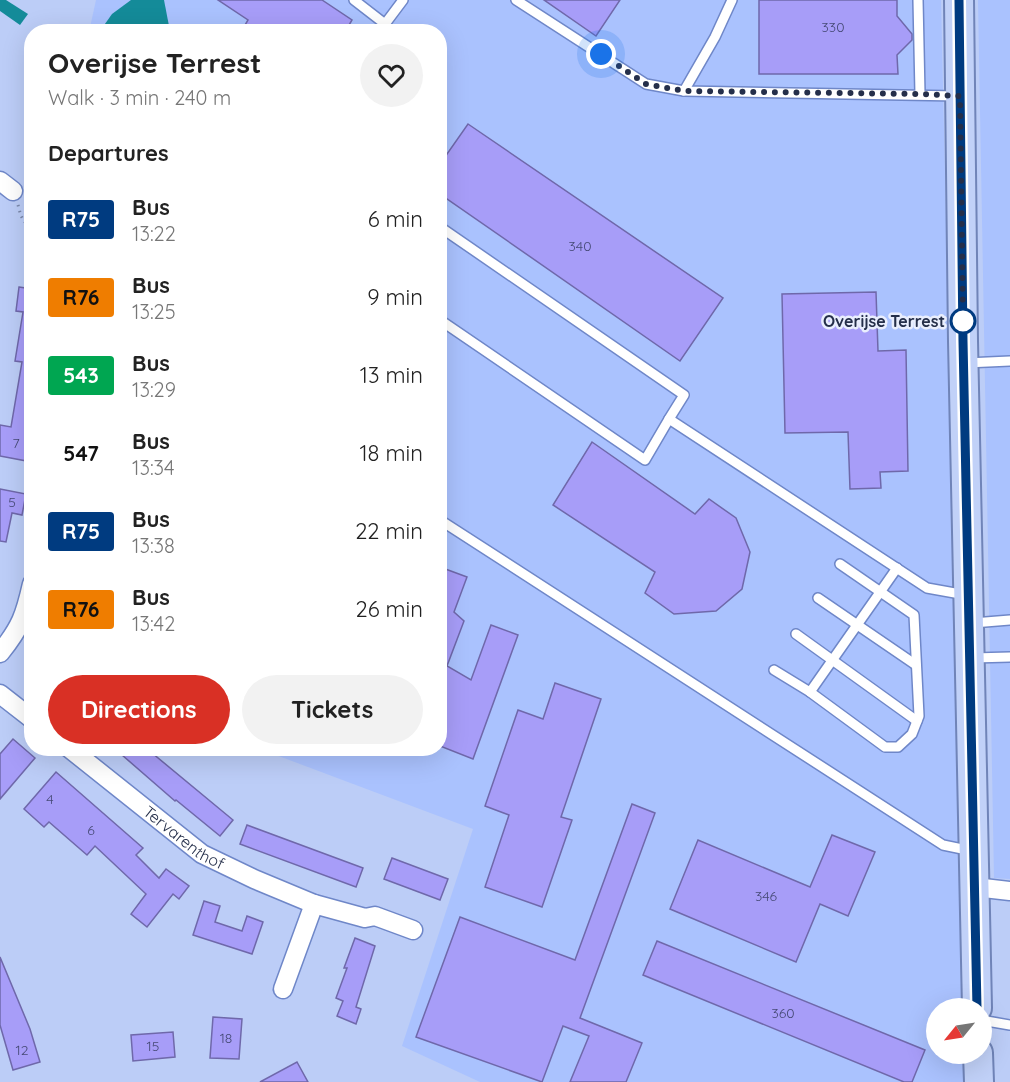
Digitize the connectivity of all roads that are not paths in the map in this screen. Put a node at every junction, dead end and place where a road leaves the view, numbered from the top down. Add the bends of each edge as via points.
1 (354, 0) edge
2 (403, 0) edge
3 (516, 0) edge
4 (732, 0) edge
5 (918, 0) edge
6 (959, 0) edge
7 (684, 91) junction
8 (920, 94) junction
9 (960, 96) junction
10 (447, 232) edge
11 (447, 325) edge
12 (1010, 362) edge
13 (964, 363) junction
14 (669, 419) junction
15 (447, 525) edge
16 (840, 564) dead end
17 (897, 568) junction
18 (881, 592) junction
19 (969, 595) junction
20 (818, 598) dead end
21 (24, 617) edge
22 (1010, 620) edge
23 (970, 623) junction
24 (858, 625) junction
25 (796, 634) dead end
26 (0, 653) edge
27 (1010, 657) edge
28 (970, 658) junction
29 (832, 661) junction
30 (916, 664) junction
31 (774, 670) dead end
32 (810, 692) junction
33 (0, 694) edge
34 (24, 713) edge
35 (917, 721) junction
36 (79, 756) edge
37 (974, 851) junction
38 (975, 887) junction
39 (1010, 891) edge
40 (314, 904) junction
41 (413, 930) dead end
42 (283, 989) dead end
43 (977, 998) edge
44 (992, 1022) edge
45 (1010, 1025) edge
46 (978, 1064) edge
47 (979, 1082) edge

1 - 2 lane via 385,24
3 - 7 lane via 646,84
4 - 7 lane
5 - 8 lane
6 - 9 main road
7 - 8 lane
8 - 9 lane
9 - 13 main road
10 - 14 lane via 684,395
11 - 14 lane via 645,460
12 - 13 lane
13 - 19 main road
14 - 17 lane
15 - 37 lane via 943,845
16 - 18 lane
17 - 18 lane
17 - 19 lane via 927,588
18 - 24 lane
18 - 30 lane via 914,615
19 - 23 main road
20 - 24 lane
21 - 26 street
22 - 23 lane
23 - 28 main road
24 - 29 lane
24 - 30 lane
25 - 29 lane
27 - 28 lane
28 - 37 main road
29 - 32 lane
29 - 35 lane
30 - 35 lane
31 - 32 lane
32 - 35 lane via 885,747 898,747 912,734
33 - 34 street
36 - 40 street, Tervarenthof via 202,854
37 - 38 main road
38 - 39 street
38 - 43 main road
40 - 41 street, Tervarenthof via 365,918 375,916
40 - 42 street
44 - 45 lane
46 - 47 main road

